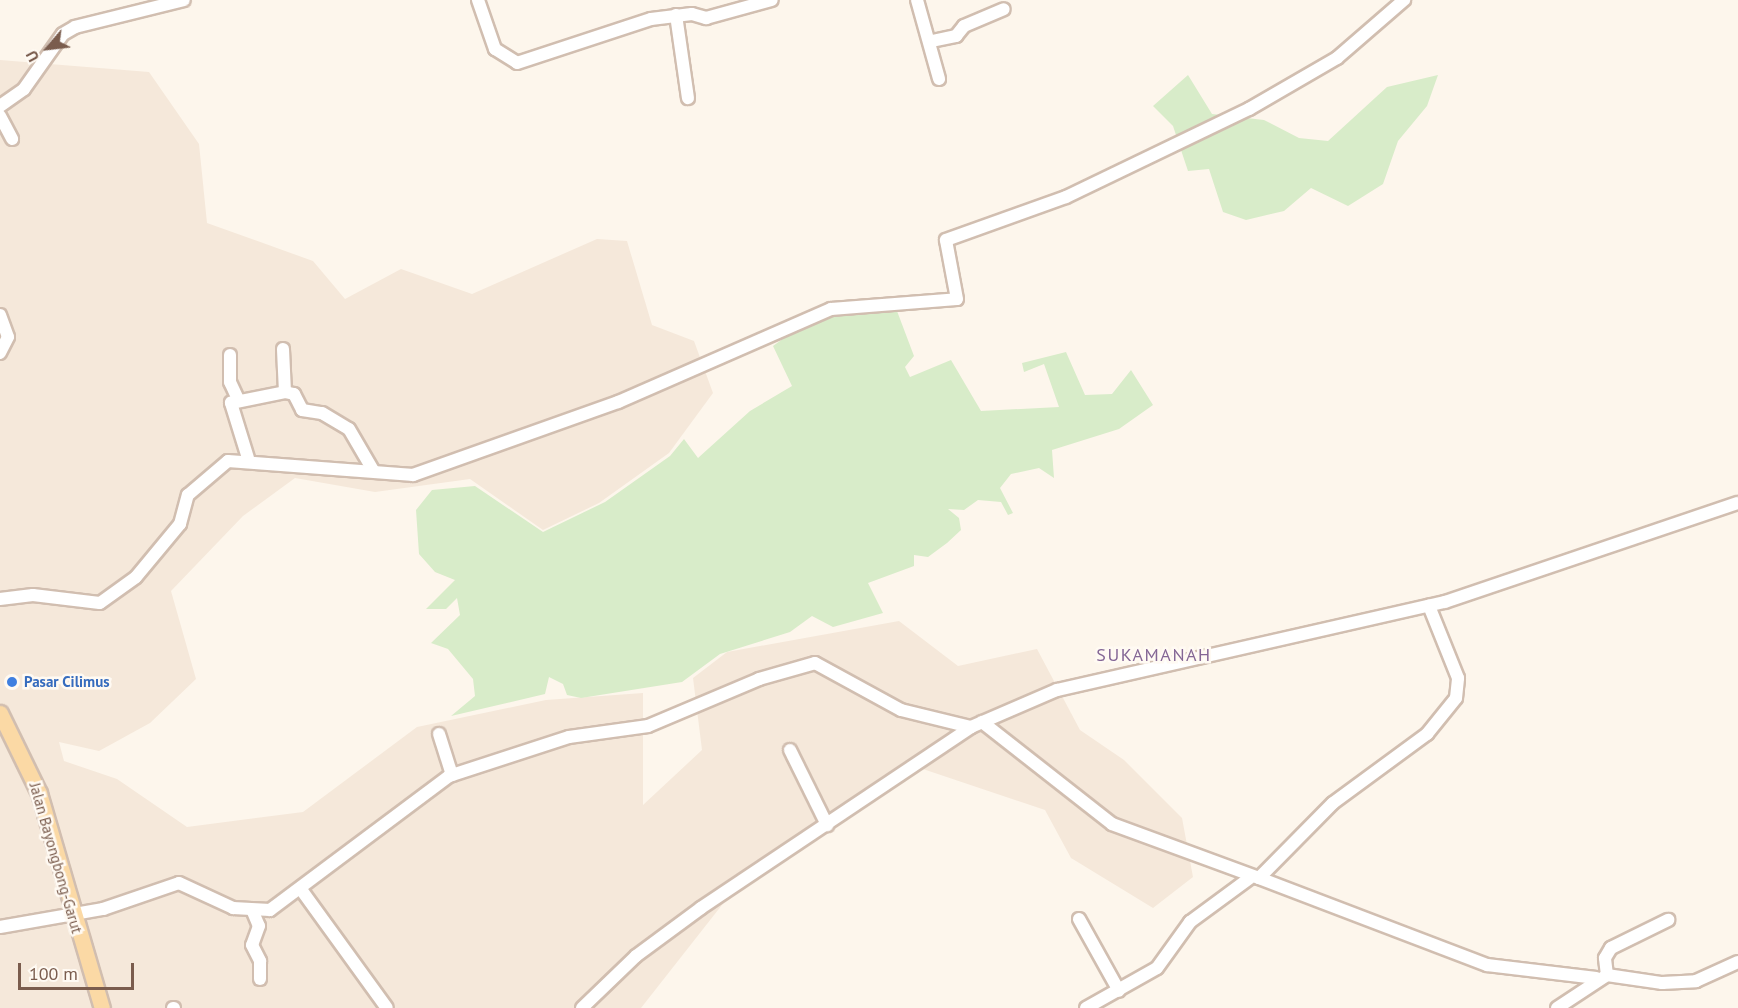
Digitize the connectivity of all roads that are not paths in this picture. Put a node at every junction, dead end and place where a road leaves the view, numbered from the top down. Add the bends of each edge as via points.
1 (184, 0) edge
2 (478, 0) edge
3 (772, 0) edge
4 (917, 0) edge
5 (1404, 0) edge
6 (1004, 9) dead end
7 (676, 15) junction
8 (932, 40) junction
9 (939, 79) dead end
10 (688, 98) dead end
11 (0, 106) edge
12 (0, 116) edge
13 (12, 139) dead end
14 (0, 315) edge
15 (283, 349) dead end
16 (0, 353) edge
17 (230, 355) dead end
18 (285, 392) junction
19 (239, 400) junction
20 (248, 458) junction
21 (373, 470) junction
22 (1738, 503) edge
23 (0, 598) edge
24 (1428, 606) junction
25 (0, 713) edge
26 (976, 724) junction
27 (439, 734) dead end
28 (790, 750) dead end
29 (452, 775) junction
30 (827, 825) junction
31 (1255, 878) junction
32 (300, 888) junction
33 (253, 912) junction
34 (72, 915) junction
35 (1079, 919) dead end
36 (1668, 920) dead end
37 (0, 927) edge
38 (1736, 962) edge
39 (1602, 977) junction
40 (261, 979) dead end
41 (1119, 991) junction
42 (102, 1008) edge
43 (387, 1008) edge
44 (582, 1008) edge
45 (1086, 1008) edge
46 (1557, 1008) edge

1 - 11 street via 75,27 63,34 24,89
2 - 7 street via 495,49 517,63
3 - 7 street via 706,18
4 - 8 street
5 - 21 street via 1338,58 1249,109 1066,196 946,240 957,299 831,309 656,387 456,461 412,475
6 - 8 street via 964,26 956,36
7 - 10 street
8 - 9 street
12 - 13 street
14 - 16 street via 8,337
15 - 18 street
17 - 19 street via 230,382
18 - 19 street
18 - 21 street via 294,394 302,410 322,413 349,429
19 - 20 street via 231,404
20 - 21 street
20 - 23 street via 221,464 194,487 166,544 136,577 100,603 33,595
22 - 24 street
24 - 26 street via 1057,690
24 - 31 street via 1458,678 1456,698 1427,734 1333,803
25 - 34 main road, Jalan Bayongbong-Garut via 39,793
26 - 29 street via 908,713 815,663 759,679 648,726 569,737
26 - 30 street
26 - 31 street via 1112,824
27 - 29 street
28 - 30 street
29 - 32 street
30 - 44 street via 636,956
31 - 39 street via 1487,965
31 - 41 street via 1190,922 1157,968
32 - 33 street via 270,910
32 - 43 street
33 - 34 street via 178,883
33 - 40 street via 260,926 252,945 260,961
34 - 37 street
34 - 42 main road, Jalan Bayongbong-Garut
35 - 41 street
36 - 39 street via 1611,948
38 - 39 street via 1696,981 1662,983
39 - 46 street
41 - 45 street

